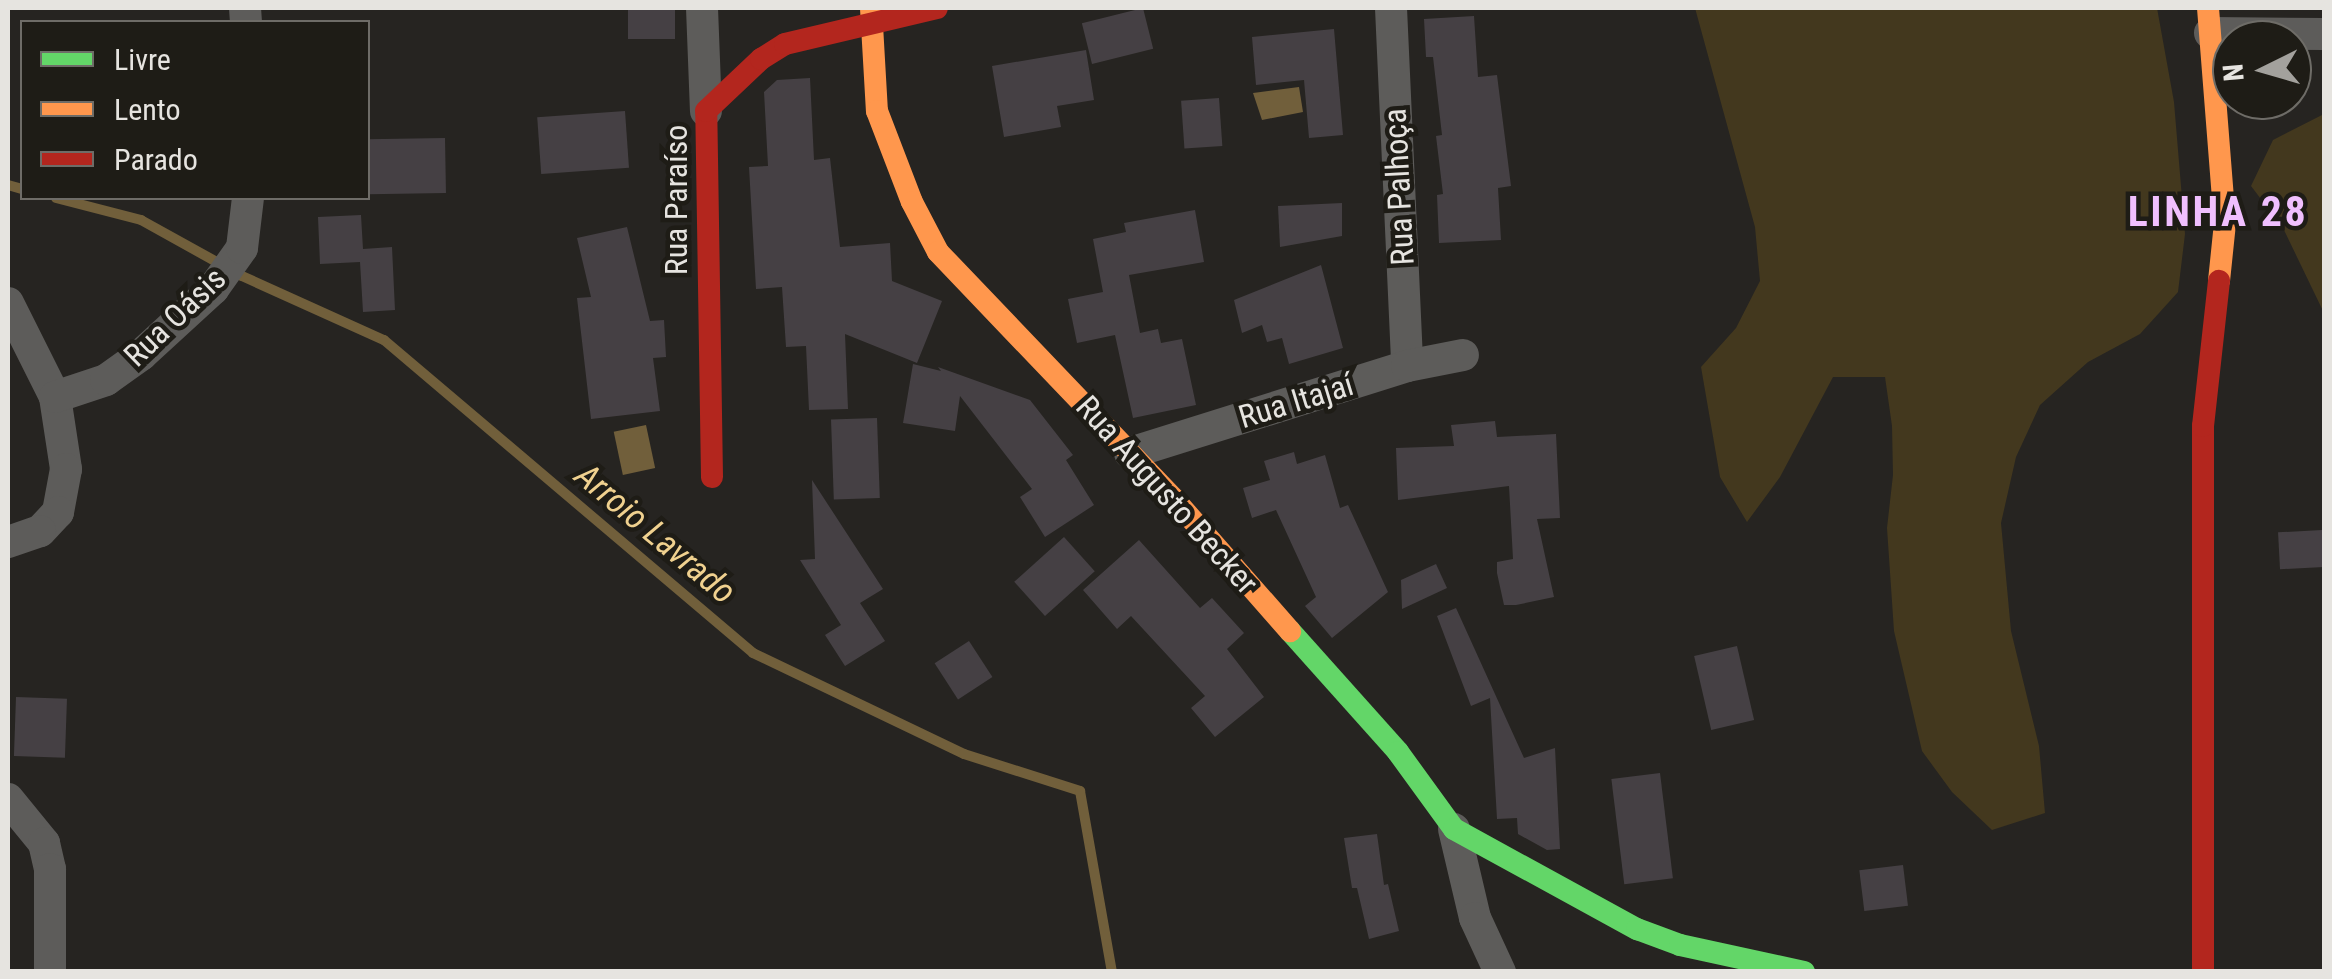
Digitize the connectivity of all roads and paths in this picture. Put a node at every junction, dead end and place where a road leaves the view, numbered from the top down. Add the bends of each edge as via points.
1 (702, 8) edge
2 (937, 8) edge
3 (1391, 8) edge
4 (870, 16) edge
5 (2209, 20) edge
6 (2324, 34) edge
7 (706, 111) junction
8 (248, 200) edge
9 (8, 302) edge
10 (1464, 355) dead end
11 (1407, 366) junction
12 (56, 397) junction
13 (1130, 453) junction
14 (712, 477) dead end
15 (8, 542) edge
16 (8, 799) edge
17 (1454, 829) junction
18 (50, 972) edge
19 (1500, 972) edge
20 (1804, 972) edge
21 (2202, 972) edge

1 - 7 street
2 - 4 street, Rua Paraíso
3 - 11 street, Rua Palhoça
4 - 7 street, Rua Paraíso via 785,44
4 - 13 street, Rua Augusto Becker via 878,111 938,252
5 - 6 street
5 - 21 street via 2225,223 2203,426
7 - 14 street, Rua Paraíso
8 - 12 street, Rua Oásis via 242,248 213,288 106,380
9 - 12 street
10 - 11 street, Rua Itajaí
11 - 13 street, Rua Itajaí
12 - 15 street via 66,469 58,512 40,532
13 - 17 street, Rua Augusto Becker via 1398,752
16 - 18 street via 44,843
17 - 19 street, Rua Augusto Becker via 1475,918
17 - 20 street via 1637,929

